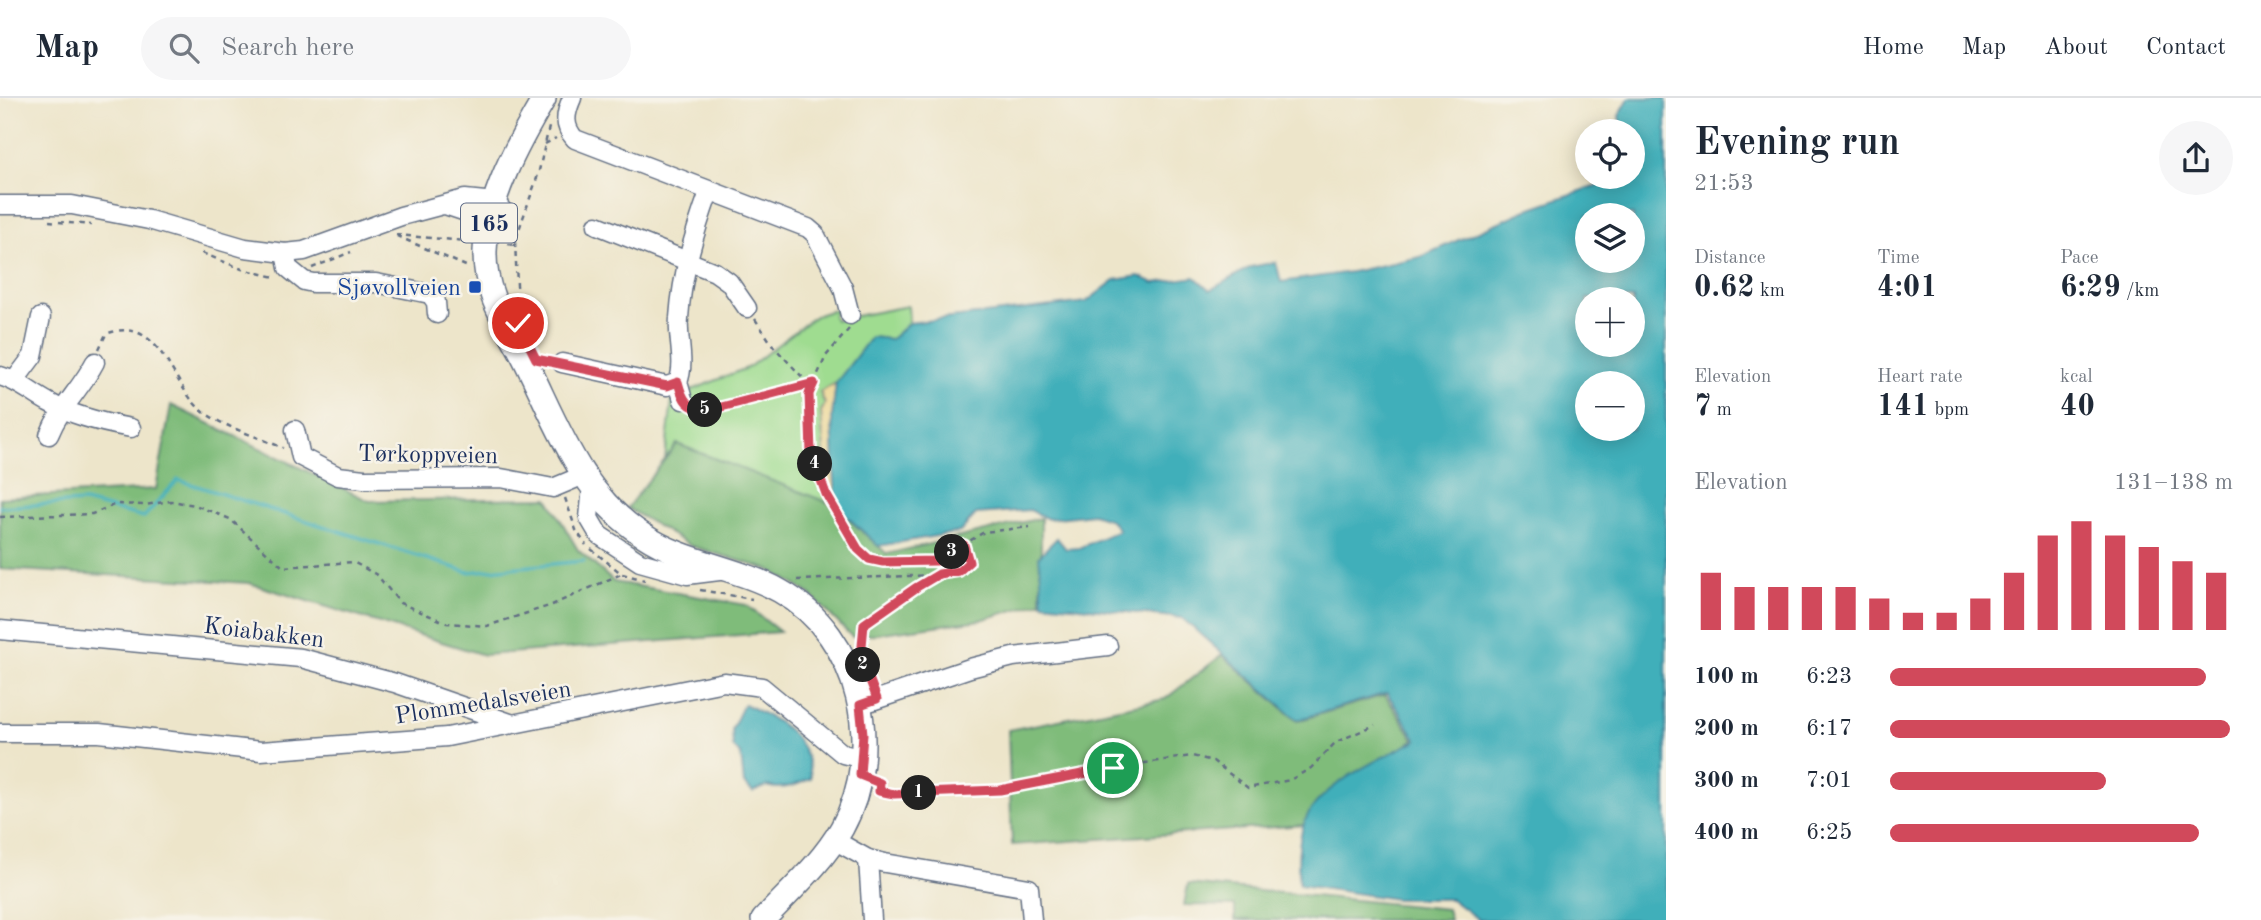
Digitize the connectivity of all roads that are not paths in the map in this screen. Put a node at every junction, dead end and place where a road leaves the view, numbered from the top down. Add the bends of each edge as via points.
1 (544, 98) edge
2 (572, 98) edge
3 (709, 192) junction
4 (0, 205) edge
5 (497, 212) junction
6 (597, 225) dead end
7 (285, 253) junction
8 (687, 258) junction
9 (747, 308) road end
10 (437, 314) dead end
11 (850, 315) road end
12 (41, 317) dead end
13 (95, 362) road end
14 (562, 363) dead end
15 (7, 378) edge
16 (678, 382) junction
17 (683, 400) road end
18 (61, 409) junction
19 (131, 428) dead end
20 (295, 430) dead end
21 (49, 435) dead end
22 (580, 482) junction
23 (0, 630) edge
24 (1108, 646) dead end
25 (860, 705) junction
26 (514, 724) junction
27 (0, 733) edge
28 (861, 767) junction
29 (834, 840) junction
30 (868, 859) junction
31 (763, 920) edge
32 (873, 920) edge
33 (1032, 920) edge

1 - 5 main road, 165
2 - 3 street via 565,121 575,139
3 - 8 street
3 - 11 street via 812,231 843,288
4 - 7 street via 72,205 149,220 244,248
5 - 7 street via 476,198
5 - 22 main road, 165 via 501,283 520,351
6 - 8 street
7 - 10 street via 288,268 304,281 376,283 430,294
8 - 9 street via 723,276
8 - 16 street via 678,321 682,372
12 - 15 street via 33,356
13 - 18 street via 80,391
14 - 16 street via 667,386
15 - 18 street
16 - 17 street
18 - 19 street
18 - 21 street
20 - 22 street, Tørkoppveien via 301,457 338,476 501,478 553,488
22 - 25 main road, 165 via 642,535 782,591 826,631 850,671
23 - 26 street, Koiabakken via 301,658 396,683
24 - 25 street via 1013,657
25 - 28 main road, 165
26 - 27 street, Plommedalsveien via 447,737 261,751 99,733
26 - 28 street, Plommedalsveien via 689,687 742,682 769,691
28 - 29 main road, 165 via 850,811
29 - 30 street
29 - 31 main road, 165
30 - 32 street
30 - 33 street via 1028,888

